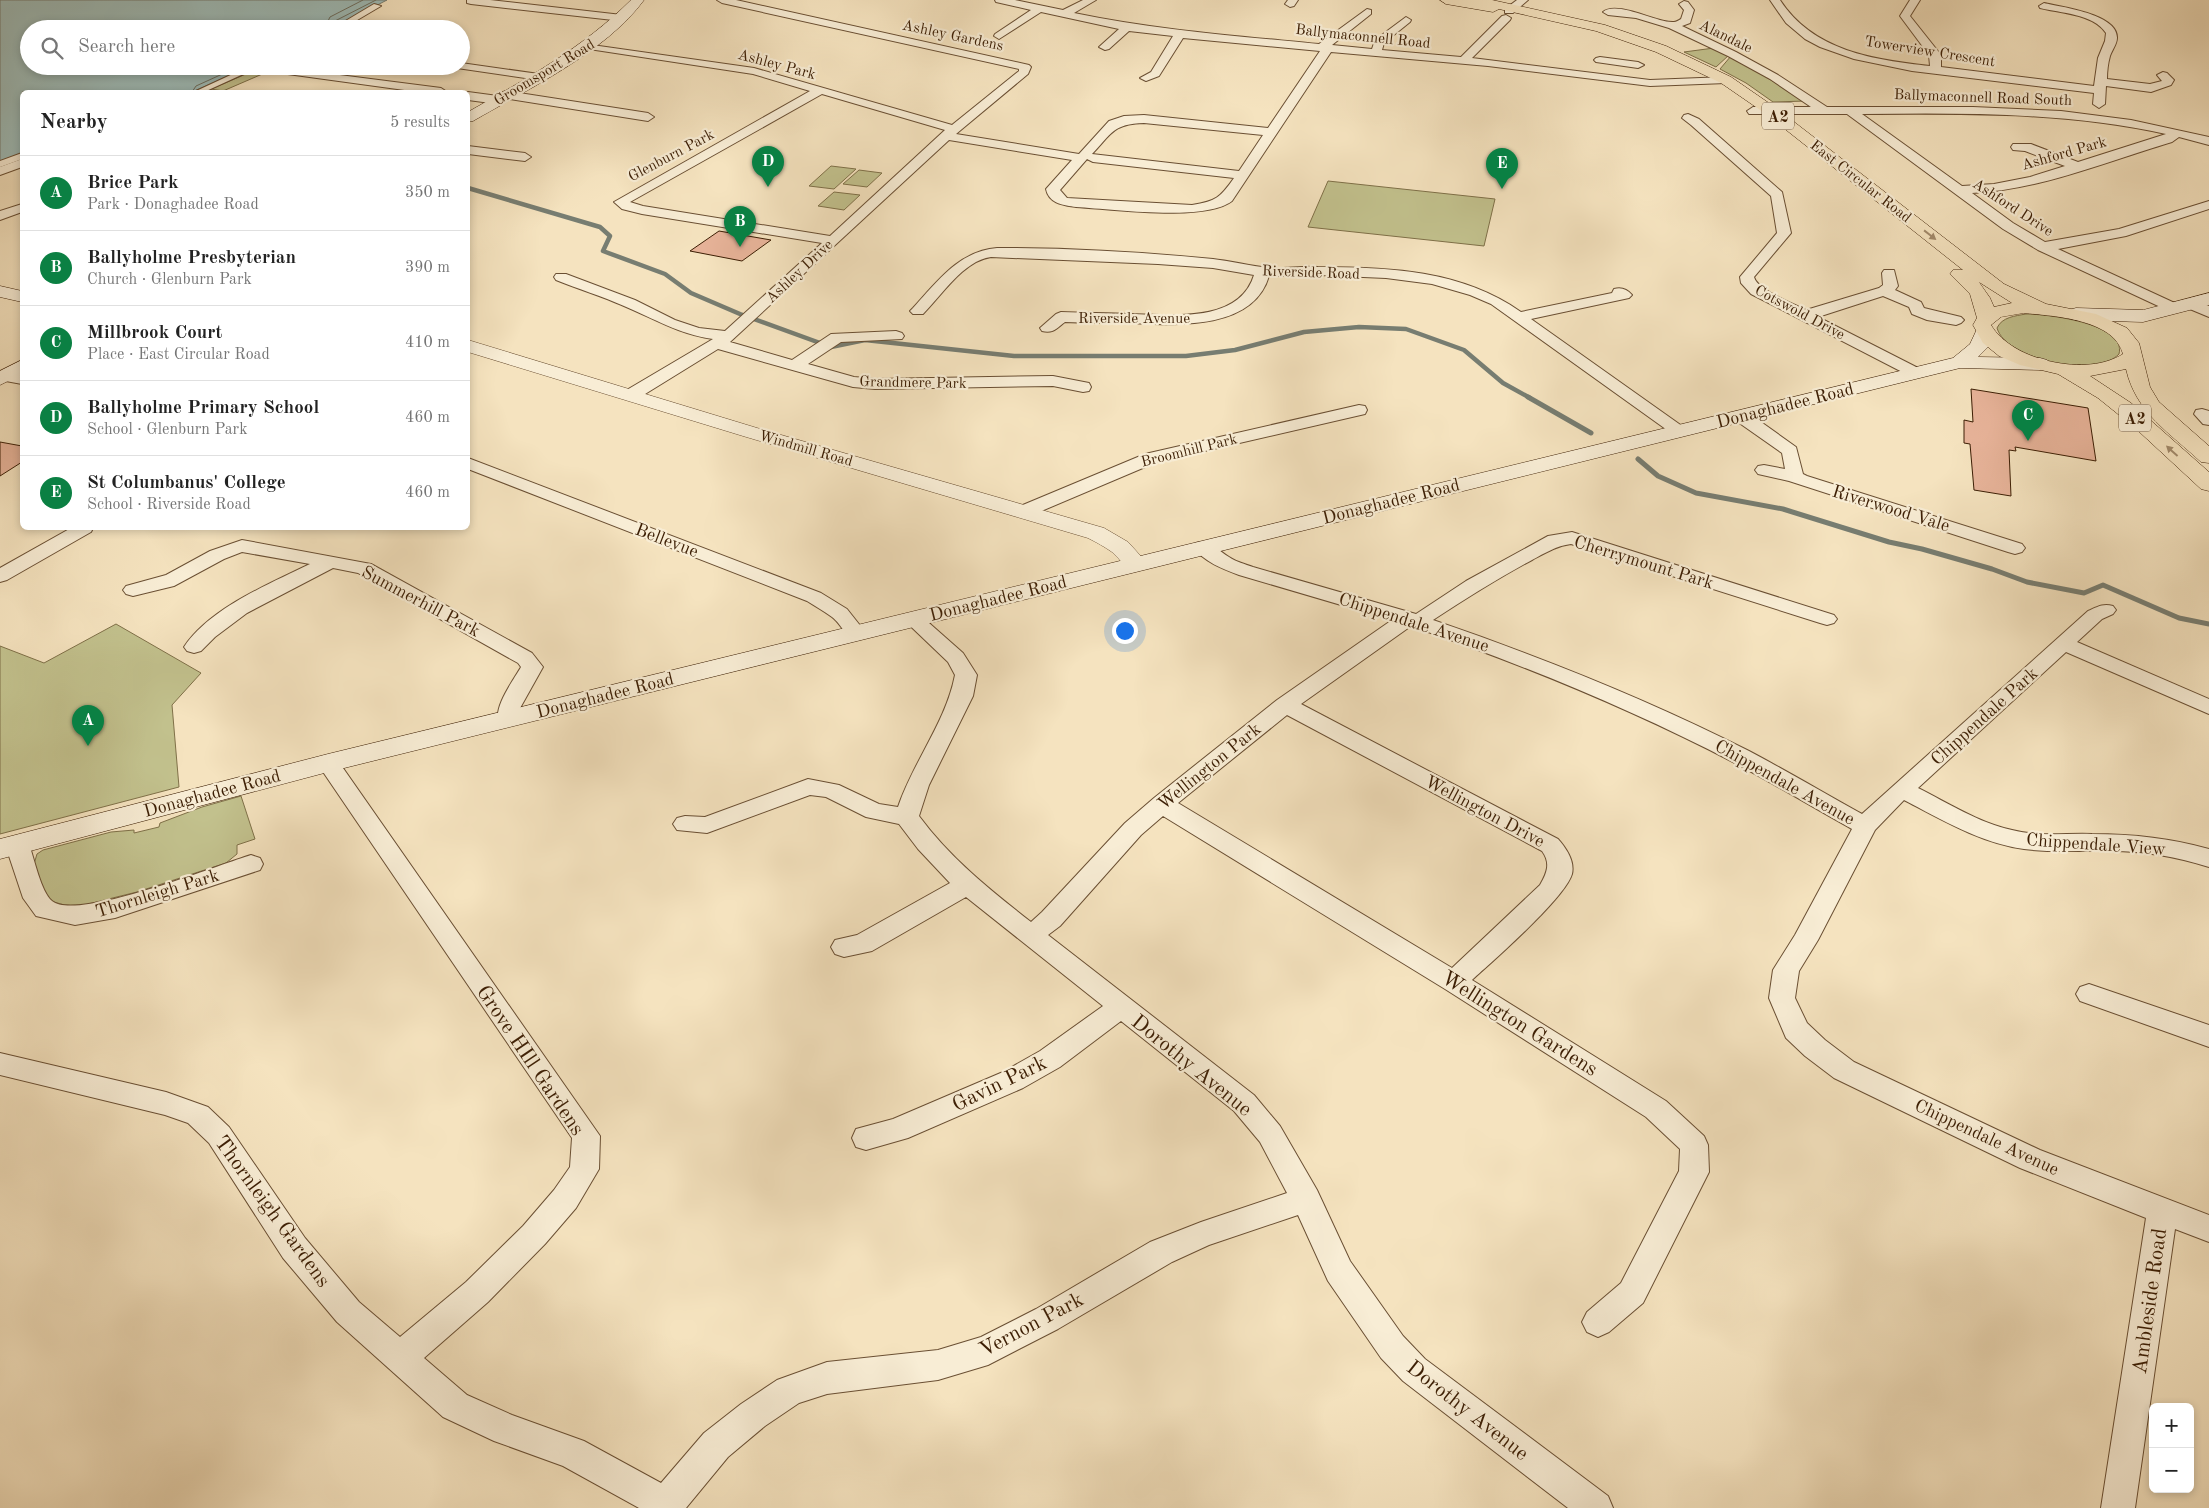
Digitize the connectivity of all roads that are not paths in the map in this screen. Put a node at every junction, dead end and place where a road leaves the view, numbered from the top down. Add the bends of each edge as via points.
1 (638, 0) edge
2 (722, 0) edge
3 (1000, 0) edge
4 (1091, 0) edge
5 (1446, 0) edge
6 (1475, 0) edge
7 (1774, 0) edge
8 (1915, 0) edge
9 (472, 1) edge
10 (1684, 4) dead end
11 (377, 6) dead end
12 (2044, 6) dead end
13 (1040, 8) junction
14 (1513, 9) edge
15 (1367, 12) dead end
16 (1608, 12) dead end
17 (1065, 14) junction
18 (622, 18) junction
19 (352, 20) edge
20 (1406, 20) dead end
21 (1673, 26) junction
22 (1127, 27) junction
23 (1180, 34) junction
24 (999, 36) dead end
25 (589, 46) junction
26 (1125, 46) dead end
27 (1325, 48) junction
28 (1376, 52) junction
29 (1600, 60) dead end
30 (1463, 61) junction
31 (1618, 62) junction
32 (1638, 65) dead end
33 (470, 67) edge
34 (1936, 70) junction
35 (237, 75) edge
36 (312, 75) edge
37 (2163, 76) dead end
38 (539, 77) junction
39 (1146, 78) dead end
40 (1605, 78) junction
41 (347, 80) junction
42 (1726, 80) junction
43 (1709, 81) junction
44 (2101, 86) junction
45 (330, 88) dead end
46 (205, 90) edge
47 (425, 90) edge
48 (819, 91) junction
49 (470, 96) edge
50 (503, 97) junction
51 (1822, 109) junction
52 (1848, 110) junction
53 (1753, 111) junction
54 (1771, 111) junction
55 (470, 117) edge
56 (648, 117) dead end
57 (1688, 118) dead end
58 (2105, 119) junction
59 (1271, 132) junction
60 (950, 133) junction
61 (2176, 133) junction
62 (2209, 141) edge
63 (2017, 147) dead end
64 (470, 150) edge
65 (20, 157) edge
66 (526, 157) dead end
67 (1087, 158) junction
68 (0, 164) edge
69 (20, 164) edge
70 (2079, 167) junction
71 (0, 171) edge
72 (1242, 175) junction
73 (1957, 190) junction
74 (2209, 205) edge
75 (20, 209) edge
76 (0, 216) edge
77 (831, 240) junction
78 (2043, 246) junction
79 (1263, 271) junction
80 (1889, 273) dead end
81 (561, 277) dead end
82 (1884, 290) junction
83 (0, 291) edge
84 (1619, 292) dead end
85 (20, 296) edge
86 (2209, 299) edge
87 (2182, 306) junction
88 (2042, 309) junction
89 (918, 310) dead end
90 (2209, 312) edge
91 (2076, 314) junction
92 (1804, 316) junction
93 (2143, 316) junction
94 (1518, 317) junction
95 (1956, 320) dead end
96 (1985, 325) junction
97 (1048, 328) dead end
98 (896, 336) dead end
99 (723, 340) junction
100 (470, 347) edge
101 (2133, 352) junction
102 (1960, 362) junction
103 (794, 366) junction
104 (2046, 366) junction
105 (20, 368) edge
106 (1916, 373) junction
107 (9, 378) edge
108 (1083, 387) dead end
109 (631, 395) junction
110 (1359, 410) dead end
111 (1742, 416) junction
112 (1680, 431) junction
113 (2209, 457) edge
114 (470, 464) edge
115 (1764, 470) dead end
116 (1795, 477) junction
117 (2209, 484) edge
118 (1025, 511) junction
119 (80, 530) edge
120 (1203, 547) junction
121 (2015, 548) dead end
122 (330, 562) junction
123 (1136, 564) junction
124 (0, 576) edge
125 (133, 590) dead end
126 (2106, 610) dead end
127 (913, 619) junction
128 (1413, 620) junction
129 (1827, 620) dead end
130 (856, 633) junction
131 (2064, 644) junction
132 (194, 646) dead end
133 (1285, 705) junction
134 (2209, 707) edge
135 (508, 719) junction
136 (328, 763) junction
137 (1902, 790) junction
138 (1162, 804) junction
139 (907, 817) junction
140 (685, 824) dead end
141 (1865, 826) junction
142 (9, 846) edge
143 (2209, 858) edge
144 (251, 864) dead end
145 (967, 885) junction
146 (1030, 936) junction
147 (844, 947) dead end
148 (1454, 982) junction
149 (2089, 994) dead end
150 (1121, 1008) junction
151 (2209, 1036) edge
152 (0, 1064) edge
153 (866, 1138) dead end
154 (1306, 1199) junction
155 (2162, 1212) junction
156 (2209, 1229) edge
157 (1598, 1322) dead end
158 (400, 1358) junction
159 (668, 1506) edge
160 (1596, 1508) edge
161 (2118, 1508) edge

1 - 18 main road, Groomsport Road
2 - 60 street, Ashley Gardens via 1025,66 1024,72
3 - 13 street, Ballymaconnell Road
4 - 17 street
5 - 14 highway, East Circular Road / A2
6 - 14 highway, East Circular Road / A2
7 - 34 street, Towerview Crescent via 1785,17 1826,46 1866,58
8 - 34 street via 1905,16 1935,55
9 - 18 street
10 - 21 street via 1688,10 1686,21
11 - 19 street
12 - 44 street via 2094,19 2108,27 2112,34 2104,56
13 - 17 street, Ballymaconnell Road
13 - 24 street
14 - 30 street
14 - 42 highway, East Circular Road / A2 via 1625,36
14 - 43 highway, East Circular Road / A2 via 1613,38 1666,59
15 - 27 street
16 - 21 street, Alandale
17 - 22 street, Ballymaconnell Road
18 - 25 main road, Groomsport Road
20 - 28 street via 1379,42
21 - 51 street, Alandale via 1732,54
22 - 23 street, Ballymaconnell Road
22 - 26 street via 1107,46
23 - 27 street, Ballymaconnell Road
23 - 39 street via 1155,74
25 - 38 main road, Groomsport Road
25 - 48 street, Ashley Park via 737,68
27 - 28 street, Ballymaconnell Road
27 - 59 street
28 - 30 street, Ballymaconnell Road
29 - 31 street
30 - 40 street, Ballymaconnell Road
31 - 32 street
31 - 40 street
33 - 38 street
34 - 44 street, Towerview Crescent
35 - 46 street
36 - 41 street
37 - 44 street, Towerview Crescent via 2167,83 2151,88
38 - 50 main road, Groomsport Road
40 - 43 street, Ballymaconnell Road via 1673,84
41 - 45 street
41 - 47 street
42 - 43 street, Ballymaconnell Road
42 - 54 highway, East Circular Road / A2
43 - 53 highway, East Circular Road / A2
44 - 58 street via 2098,104
48 - 60 street, Ashley Park
48 - 77 street, Glenburn Park via 621,202 642,210
49 - 50 street
50 - 55 main road, Groomsport Road
50 - 56 street
51 - 52 street, Ballymaconnell Road South
51 - 54 street, Ballymaconnell Road South
52 - 58 street, Ballymaconnell Road South via 2001,112
52 - 73 street, Ashford Drive
53 - 54 street, Ballymaconnell Road South
53 - 96 highway, East Circular Road / A2 via 1975,288 1984,302
54 -> 88 highway, East Circular Road / A2 via 1998,288
57 - 92 street, Cotswold Drive via 1777,195 1784,234 1752,269 1747,277 1748,284
58 - 61 street, Ballymaconnell Road South
59 - 67 street via 1129,120 1113,124
59 - 72 street
60 - 67 street, Ashley Park
60 - 77 street, Ashley Drive
61 - 62 street, Ballymaconnell Road South
61 - 70 street, Ashford Park via 2168,139
63 - 70 street via 2027,147
64 - 66 street
65 - 68 street
67 - 72 street, Ashley Park
67 - 72 street via 1053,189 1063,201 1211,207 1227,198
69 - 71 street
70 - 73 street, Ashford Park via 1994,188
73 - 78 street, Ashford Drive
74 - 78 street via 2121,233
75 - 76 street
77 - 99 street, Ashley Drive
78 - 87 street, Ashford Drive
79 - 89 street, Riverside Road via 1206,263 988,254 976,257 958,271
79 - 94 street, Riverside Road via 1402,276 1445,282 1478,291
79 - 97 street, Riverside Avenue via 1258,286 1246,299 1218,314 1171,320 1061,317
80 - 82 street via 1891,286
81 - 99 street, Grandmere Park
82 - 92 street
82 - 95 street via 1916,305 1912,312
83 - 85 main road
84 - 94 street via 1624,295
86 - 87 main road
87 - 90 street, Ashford Drive
87 - 93 main road
88 - 91 highway, A2
88 - 96 highway, A2 via 2024,307 1994,312
91 - 93 main road
91 - 101 highway, A2 via 2114,329 2126,338
92 - 106 street, Cotswold Drive
93 - 101 main road via 2135,326
94 - 112 street, Riverside Road
96 - 102 main road, Donaghadee Road via 1978,347
96 - 104 highway, A2 via 1991,342
98 - 103 street via 837,337
99 - 103 street, Grandmere Park
99 - 109 street, Ashley Drive
100 - 109 main road, Windmill Road
101 - 104 highway, A2 via 2127,363 2096,371
101 - 113 highway, A2 via 2140,387 2151,406
102 - 104 main road
102 - 106 main road, Donaghadee Road
103 - 108 street, Grandmere Park via 853,382 875,384 1053,381
117 -> 104 highway, A2 via 2096,386
105 - 107 main road
106 - 111 main road, Donaghadee Road
109 - 118 main road, Windmill Road
110 - 118 street, Broomhill Park via 1151,458
111 - 112 main road, Donaghadee Road
111 - 116 street via 1790,451
112 - 120 main road, Donaghadee Road
114 - 130 street, Bellevue via 814,597 840,613
115 - 116 street, Riverwood Vale
116 - 121 street, Riverwood Vale via 1992,532
118 - 123 main road, Windmill Road via 1096,532 1120,546
119 - 124 street
120 - 123 main road, Donaghadee Road
120 - 128 street, Chippendale Avenue via 1223,562 1246,571
122 - 125 street, Summerhill Park via 242,546 225,549 157,586
122 - 132 street via 246,606
122 - 135 street, Summerhill Park via 364,568 525,658 532,667 508,710
123 - 127 main road, Donaghadee Road
126 - 131 street, Chippendale Park via 2095,614
127 - 130 main road, Donaghadee Road
127 - 139 street via 956,658 966,675 962,696 917,785
128 - 129 street, Cherrymount Park via 1555,540 1572,538
128 - 133 street, Wellington Park
128 - 141 street, Chippendale Avenue via 1567,675 1661,717 1742,756
130 - 135 main road, Donaghadee Road
131 - 134 street
131 - 137 street, Chippendale Park
133 - 138 street, Wellington Park
133 - 148 street, Wellington Drive via 1550,845 1558,855 1560,873 1549,891
135 - 136 main road, Donaghadee Road
136 - 142 main road, Donaghadee Road
136 - 158 street, Grove HIll Gardens via 586,1136 584,1169 565,1199 478,1292
137 - 141 street, Chippendale Park
137 - 143 street, Chippendale View via 1966,822 2012,839 2156,846
138 - 146 street, Wellington Park via 1133,829 1051,919
138 - 148 street, Wellington Gardens
139 - 140 street via 874,811 831,790 808,787 707,824
139 - 145 street, Dorothy Avenue via 926,844
141 - 155 street, Chippendale Avenue via 1786,970 1782,998 1796,1030 1844,1070 2030,1159
142 - 144 street, Thornleigh Park via 35,898 45,910 75,916 115,909
145 - 146 street, Dorothy Avenue
145 - 147 street via 863,944
146 - 150 street, Dorothy Avenue
148 - 157 street, Wellington Gardens via 1656,1109 1694,1145 1694,1172 1632,1294
149 - 151 street
150 - 153 street, Gavin Park via 1050,1059 1013,1080 898,1130
150 - 154 street, Dorothy Avenue via 1244,1103 1270,1134
152 - 158 street, Thornleigh Gardens via 166,1104 198,1115 218,1135 294,1248 348,1312
154 - 159 street, Vernon Park via 1160,1252 988,1350 938,1365 827,1378 789,1391 716,1445
154 - 160 street, Dorothy Avenue via 1339,1271 1392,1347 1414,1370
155 - 156 street, Chippendale Avenue
155 - 161 street, Ambleside Road
158 - 159 street, Thornleigh Gardens via 455,1406 506,1430 572,1453

